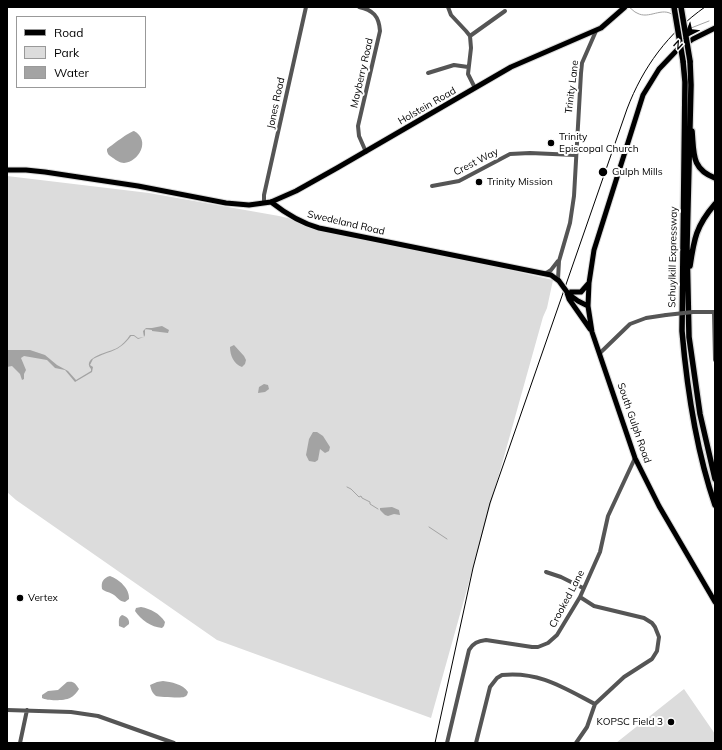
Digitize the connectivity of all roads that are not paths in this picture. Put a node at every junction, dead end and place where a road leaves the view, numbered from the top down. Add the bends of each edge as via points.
1 (306, 7) edge
2 (359, 7) edge
3 (448, 7) edge
4 (674, 7) edge
5 (681, 7) edge
6 (623, 9) edge
7 (505, 11) dead end
8 (715, 28) edge
9 (596, 31) junction
10 (470, 36) junction
11 (468, 67) junction
12 (428, 73) dead end
13 (475, 88) junction
14 (690, 99) junction
15 (366, 152) junction
16 (575, 155) junction
17 (7, 170) edge
18 (715, 178) edge
19 (432, 186) dead end
20 (271, 202) junction
21 (264, 203) junction
22 (715, 204) edge
23 (559, 261) junction
24 (545, 274) junction
25 (558, 280) junction
26 (589, 283) junction
27 (567, 292) junction
28 (574, 304) junction
29 (688, 304) junction
30 (588, 306) junction
31 (714, 312) edge
32 (592, 332) junction
33 (600, 353) junction
34 (715, 360) edge
35 (635, 458) junction
36 (715, 479) edge
37 (714, 503) edge
38 (715, 509) edge
39 (546, 572) dead end
40 (583, 588) junction
41 (580, 597) junction
42 (715, 602) edge
43 (595, 704) junction
44 (7, 710) edge
45 (27, 710) junction
46 (20, 743) edge
47 (174, 743) edge
48 (447, 743) edge
49 (476, 743) edge
50 (576, 743) edge

1 - 21 street, Jones Road
2 - 15 street, Mayberry Road via 369,9 374,14 379,22 380,31 358,126
3 - 10 street via 451,15
4 - 37 highway, Schuylkill Expressway, bridge via 685,82 682,331 684,358 692,412
5 - 14 highway, Schuylkill Expressway, bridge via 690,61
6 - 9 main road, Trinity Lane
7 - 10 street
8 - 26 main road, South Gulph Road via 704,32 668,58 643,95 594,250
9 - 13 main road, Holstein Road via 513,66
9 - 16 street, Trinity Lane via 582,63
10 - 11 street
11 - 12 street via 454,65
11 - 13 street via 468,74
13 - 15 main road, Holstein Road
14 - 18 highway via 695,162 704,173
14 - 29 highway, Schuylkill Expressway
15 - 20 main road, Holstein Road
16 - 19 street, Crest Way via 530,152 510,154 459,181
16 - 23 street, Trinity Lane via 574,196
17 - 21 main road via 53,173 226,203
20 - 21 main road
20 - 24 main road, Swedeland Road via 284,212 314,227
22 - 29 highway via 704,216 693,245
23 - 24 street
23 - 25 street, Trinity Lane
24 - 25 main road, Swedeland Road
25 - 27 main road, bridge
26 - 27 main road via 581,292
26 - 30 main road, South Gulph Road
27 - 28 main road
27 - 30 main road
28 - 30 main road
28 - 32 main road
29 - 36 highway, Schuylkill Expressway via 689,337 700,414
30 - 32 main road, South Gulph Road
31 - 33 street, bridge via 666,314 646,318 630,324
31 - 34 street
32 - 33 main road, South Gulph Road
33 - 35 main road, South Gulph Road
35 - 40 street, Crooked Lane via 608,516 600,552
35 - 42 main road, South Gulph Road via 659,506
37 - 38 highway, Schuylkill Expressway
39 - 40 street
40 - 41 street, Crooked Lane
41 - 43 street via 601,608 644,618 656,627 659,637 657,651 652,659 624,677
41 - 48 street, Crooked Lane via 557,635 544,646 532,647 486,640 476,642 472,646 466,655
43 - 49 street via 556,683 537,677 502,675 490,688
43 - 50 street via 587,727
44 - 45 street
45 - 46 street
45 - 47 street via 98,716

